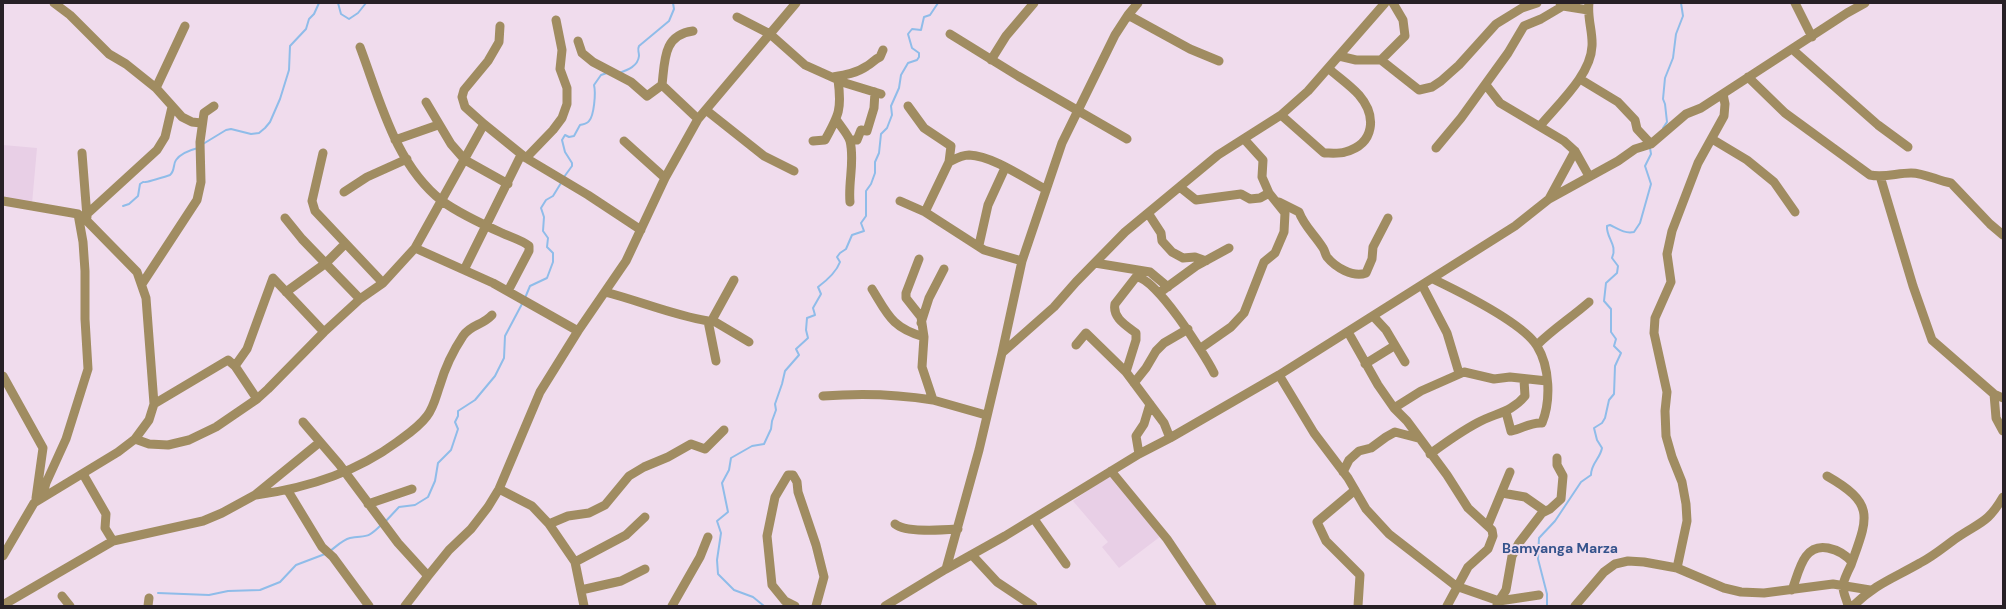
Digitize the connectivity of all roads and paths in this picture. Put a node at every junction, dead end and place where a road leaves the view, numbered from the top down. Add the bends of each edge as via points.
1 (796, 3) edge
2 (1034, 3) edge
3 (1138, 3) edge
4 (1385, 3) edge
5 (1393, 3) edge
6 (1537, 3) edge
7 (1795, 3) edge
8 (1865, 3) edge
9 (1562, 4) edge
10 (57, 5) edge
11 (1588, 7) edge
12 (1128, 15) junction
13 (737, 17) dead end
14 (556, 20) dead end
15 (185, 26) dead end
16 (500, 26) dead end
17 (693, 31) dead end
18 (770, 34) junction
19 (950, 34) dead end
20 (1812, 37) junction
21 (578, 41) dead end
22 (360, 47) dead end
23 (1792, 49) junction
24 (883, 50) dead end
25 (1339, 56) junction
26 (991, 60) junction
27 (1381, 60) junction
28 (1219, 62) dead end
29 (1328, 68) junction
30 (1748, 77) junction
31 (836, 78) junction
32 (1580, 79) junction
33 (662, 85) junction
34 (1486, 85) junction
35 (156, 88) junction
36 (1723, 94) junction
37 (426, 102) dead end
38 (214, 106) dead end
39 (908, 106) dead end
40 (172, 107) junction
41 (706, 110) junction
42 (1078, 110) junction
43 (1281, 115) junction
44 (698, 119) junction
45 (836, 119) junction
46 (201, 122) junction
47 (484, 124) junction
48 (438, 125) junction
49 (1540, 126) junction
50 (1126, 139) dead end
51 (1244, 139) junction
52 (1712, 139) junction
53 (395, 140) junction
54 (850, 140) junction
55 (624, 141) dead end
56 (813, 141) dead end
57 (1650, 144) junction
58 (1908, 147) dead end
59 (1436, 148) dead end
60 (1575, 151) junction
61 (324, 153) dead end
62 (82, 154) dead end
63 (523, 157) junction
64 (406, 159) junction
65 (466, 160) junction
66 (949, 162) junction
67 (1005, 168) junction
68 (794, 171) dead end
69 (1589, 176) junction
70 (1880, 176) junction
71 (665, 178) junction
72 (508, 184) junction
73 (1181, 188) junction
74 (1045, 189) junction
75 (344, 192) dead end
76 (1269, 193) junction
77 (1549, 199) junction
78 (3, 201) edge
79 (442, 201) junction
80 (900, 201) dead end
81 (850, 202) dead end
82 (1278, 202) junction
83 (925, 212) junction
84 (1795, 212) dead end
85 (1148, 213) junction
86 (84, 216) junction
87 (285, 218) dead end
88 (1388, 218) dead end
89 (487, 227) junction
90 (641, 230) junction
91 (2003, 235) edge
92 (345, 244) junction
93 (979, 245) junction
94 (415, 248) junction
95 (1229, 248) dead end
96 (919, 259) dead end
97 (1022, 261) junction
98 (1206, 261) junction
99 (326, 263) junction
100 (1095, 263) junction
101 (944, 269) dead end
102 (464, 270) junction
103 (1433, 279) junction
104 (734, 280) dead end
105 (383, 283) junction
106 (142, 284) junction
107 (1422, 285) junction
108 (1168, 287) junction
109 (872, 289) dead end
110 (286, 292) junction
111 (606, 292) junction
112 (510, 293) junction
113 (1159, 293) junction
114 (360, 298) junction
115 (1589, 302) dead end
116 (492, 315) dead end
117 (1373, 316) junction
118 (710, 320) junction
119 (921, 324) junction
120 (1188, 329) junction
121 (578, 331) junction
122 (324, 332) junction
123 (1348, 332) junction
124 (924, 337) junction
125 (749, 342) dead end
126 (1076, 345) dead end
127 (1537, 345) junction
128 (1394, 346) junction
129 (1201, 348) junction
130 (1002, 353) junction
131 (716, 361) dead end
132 (1405, 362) dead end
133 (1366, 364) junction
134 (235, 366) junction
135 (1126, 372) junction
136 (1214, 373) dead end
137 (1459, 373) junction
138 (1279, 375) junction
139 (3, 376) edge
140 (1524, 380) junction
141 (1546, 381) junction
142 (1134, 383) junction
143 (1994, 394) junction
144 (823, 396) dead end
145 (2003, 398) edge
146 (257, 399) junction
147 (933, 400) junction
148 (154, 404) junction
149 (1150, 404) junction
150 (1394, 408) junction
151 (1506, 412) junction
152 (986, 415) junction
153 (303, 422) dead end
154 (724, 430) dead end
155 (2003, 431) edge
156 (1170, 438) junction
157 (1418, 438) junction
158 (135, 439) junction
159 (320, 442) junction
160 (1139, 454) junction
161 (1430, 454) junction
162 (1557, 458) dead end
163 (1111, 471) junction
164 (1343, 472) junction
165 (1510, 472) dead end
166 (345, 473) junction
167 (83, 474) junction
168 (1826, 476) dead end
169 (499, 489) junction
170 (412, 490) dead end
171 (1355, 490) junction
172 (288, 491) junction
173 (1502, 493) junction
174 (255, 495) junction
175 (2003, 497) edge
176 (38, 500) junction
177 (368, 504) junction
178 (1545, 511) junction
179 (645, 517) dead end
180 (1034, 519) junction
181 (549, 524) junction
182 (896, 524) dead end
183 (1488, 525) junction
184 (958, 529) junction
185 (708, 537) dead end
186 (113, 541) junction
187 (972, 555) junction
188 (3, 556) edge
189 (575, 562) junction
190 (1852, 562) junction
191 (1066, 564) dead end
192 (1678, 568) junction
193 (645, 569) dead end
194 (946, 569) junction
195 (428, 576) junction
196 (1456, 586) junction
197 (1843, 586) junction
198 (581, 590) junction
199 (1792, 590) junction
200 (1870, 590) junction
201 (1539, 595) dead end
202 (62, 596) dead end
203 (899, 603) edge
204 (1497, 603) edge
205 (3, 605) edge
206 (70, 606) edge
207 (369, 606) edge
208 (404, 606) edge
209 (584, 606) edge
210 (672, 606) edge
211 (795, 606) edge
212 (813, 606) edge
213 (885, 606) edge
214 (1033, 606) edge
215 (1212, 606) edge
216 (1358, 606) edge
217 (1447, 606) edge
218 (1574, 606) edge
219 (1848, 606) edge
220 (1853, 606) edge

1 - 18 street
2 - 26 street via 1006,36
3 - 12 street
4 - 25 street
5 - 27 street via 1403,20 1405,36
6 - 27 street via 1522,8 1496,24 1459,65 1432,87 1419,90
7 - 20 street
8 - 20 street
9 - 11 street
9 - 34 street via 1541,19 1524,26
10 - 35 street via 109,54
11 - 32 street via 1592,47
12 - 28 street
12 - 42 street via 1115,35
13 - 18 street
14 - 63 street via 562,50 560,69 567,88 567,104 562,118 538,147
15 - 35 street
16 - 47 street via 499,42 488,61 464,90 462,97 465,107
17 - 33 street via 683,32 668,47
18 - 31 street via 805,64
18 - 41 street
19 - 26 street
20 - 23 street
21 - 33 street via 582,53 593,62 632,82 647,96
22 - 53 street
23 - 30 street
23 - 58 street via 1878,125
24 - 31 street via 880,57 867,66
25 - 27 street via 1356,60
25 - 29 street
26 - 42 street
29 - 43 street via 1308,91
29 - 43 street via 1355,90 1367,106 1372,124 1367,139 1343,153 1324,153
30 - 36 street
30 - 70 street via 1785,113 1870,174
31 - 45 street via 841,101
31 - 54 street via 878,93 867,131 861,130 857,140
32 - 49 street
32 - 57 street via 1618,102 1635,120 1637,129
33 - 44 street
34 - 49 street via 1500,103
34 - 59 street
35 - 40 street
36 - 52 street via 1724,116
36 - 57 street via 1686,114
37 - 48 street
38 - 46 street via 204,113
39 - 66 street via 924,128 951,146
40 - 46 street via 182,117 192,122
40 - 86 street via 165,137 157,150
41 - 44 street
41 - 68 street via 764,156
42 - 50 street
42 - 74 street via 1062,143
43 - 51 street
44 - 71 street
45 - 54 street
45 - 56 street via 825,140
46 - 106 street via 201,182 197,200
47 - 63 street
47 - 65 street
48 - 53 street
48 - 65 street
49 - 60 street
51 - 73 street via 1218,155
51 - 76 street via 1263,160 1262,177
52 - 84 street via 1747,160 1774,182
52 - 192 street via 1698,163 1672,231 1667,254 1671,282 1655,318 1654,333 1667,392 1666,436 1682,482 1686,504 1687,521
53 - 64 street
54 - 81 street
55 - 71 street
57 - 69 street
60 - 69 street
60 - 77 street
61 - 92 street via 312,201 321,219
62 - 86 street
63 - 72 street
63 - 90 street via 588,194
64 - 75 street via 367,177
64 - 79 street
65 - 72 street
65 - 79 street
66 - 67 street via 968,155 981,157
66 - 83 street
67 - 74 street
67 - 93 street via 988,205
69 - 77 street
70 - 91 street via 1912,173 1952,183
70 - 143 street via 1932,340
71 - 90 street
72 - 89 street
73 - 76 street via 1196,200 1241,194 1250,199 1260,198
73 - 85 street
74 - 97 street
76 - 82 street
77 - 103 street via 1515,226
78 - 86 street
79 - 89 street
79 - 94 street
80 - 83 street
82 - 88 street via 1299,212 1302,221 1324,248 1327,256 1338,266 1361,275 1366,273 1372,260 1373,247
82 - 129 street via 1285,213 1284,232 1275,253 1264,262 1244,313 1231,327
83 - 93 street
85 - 98 street via 1161,233 1162,241 1172,252 1183,258 1195,257
85 - 100 street
86 - 106 street via 137,272
86 - 176 street via 88,369 66,439
87 - 99 street
89 - 102 street
89 - 112 street via 529,246
90 - 111 street via 626,261
92 - 99 street
92 - 105 street
93 - 97 street via 992,253
94 - 102 street
94 - 105 street
95 - 98 street
96 - 119 street via 906,298 921,317
97 - 130 street
98 - 108 street
99 - 110 street
99 - 114 street
100 - 108 street via 1150,272
100 - 130 street via 1054,308
101 - 119 street via 929,298
102 - 112 street
103 - 107 street
103 - 127 street via 1512,323
104 - 118 street
105 - 114 street
106 - 148 street via 146,298
107 - 117 street
107 - 137 street via 1447,333
108 - 113 street
109 - 124 street via 890,318 899,327
110 - 122 street
110 - 134 street via 273,278 248,349
111 - 118 street via 685,317
111 - 121 street
112 - 121 street
113 - 120 street
113 - 135 street via 1138,276 1115,304 1117,316 1136,333
114 - 122 street
115 - 127 street
116 - 166 street via 485,323 469,328 463,335 447,365 428,416 392,446
117 - 123 street
117 - 128 street via 1386,330
118 - 125 street
118 - 131 street
119 - 124 street
120 - 129 street
120 - 142 street via 1164,343
121 - 169 street via 540,392
122 - 146 street
123 - 133 street
123 - 138 street
124 - 147 street via 922,367
126 - 135 street via 1086,333
127 - 141 street via 1546,371
128 - 132 street
128 - 133 street
129 - 136 street
130 - 152 street
133 - 150 street
134 - 146 street
134 - 148 street via 226,360
135 - 142 street
137 - 140 street via 1470,372 1488,378
137 - 150 street via 1421,391
138 - 156 street
138 - 164 street via 1314,433
139 - 176 street via 43,448
140 - 141 street
140 - 151 street via 1525,396 1520,403
141 - 151 street via 1546,412 1542,423 1533,422 1511,431
142 - 149 street
143 - 145 street
143 - 155 street via 1996,418
144 - 147 street via 859,393
146 - 158 street via 216,427 189,440 168,445 149,444
147 - 152 street
148 - 158 street via 149,420
149 - 156 street via 1164,423
149 - 160 street via 1144,424 1136,436
150 - 157 street via 1407,421
151 - 161 street via 1478,422
152 - 184 street
153 - 159 street
154 - 181 street via 705,448 691,444 629,476 605,505 589,513 568,516
156 - 160 street
157 - 161 street
157 - 164 street via 1395,432 1371,448 1359,451 1349,460
158 - 167 street
159 - 166 street
159 - 174 street
160 - 163 street
161 - 183 street via 1468,508
162 - 178 street via 1563,476 1561,499
163 - 180 street
163 - 215 street via 1167,539
164 - 171 street
165 - 173 street
166 - 172 street
166 - 177 street
167 - 176 street
167 - 186 street via 106,514 106,528
168 - 190 street via 1845,487 1860,502 1865,512 1865,525
169 - 181 street via 532,506
169 - 195 street via 471,529 449,550
170 - 177 street
171 - 196 street via 1366,509 1389,534
171 - 216 street via 1317,522 1326,541 1360,575
172 - 174 street
172 - 207 street via 314,536
173 - 178 street via 1525,497
173 - 183 street
174 - 186 street via 203,521
175 - 200 street via 1993,513 1980,525
176 - 188 street
177 - 195 street via 382,524
178 - 204 street via 1512,556 1506,590
179 - 189 street via 626,535
180 - 187 street
180 - 191 street
181 - 189 street
182 - 184 street via 898,527 913,529
183 - 196 street via 1493,536 1488,549 1468,567
184 - 194 street
185 - 210 street via 700,557
186 - 205 street
187 - 194 street
187 - 214 street via 997,582
189 - 198 street
190 - 197 street
190 - 199 street via 1846,555 1833,549 1819,546 1811,549
192 - 199 street via 1724,588 1764,593
192 - 218 street via 1644,562 1628,561 1615,564
193 - 198 street via 621,581
194 - 203 street
195 - 208 street
196 - 204 street
196 - 217 street
197 - 199 street via 1833,584
197 - 200 street
197 - 219 street
198 - 209 street
200 - 220 street
201 - 204 street
202 - 206 street
203 - 213 street
211 - 212 street via 785,601 772,585 767,536 775,497 788,475 793,475 797,482 824,577

